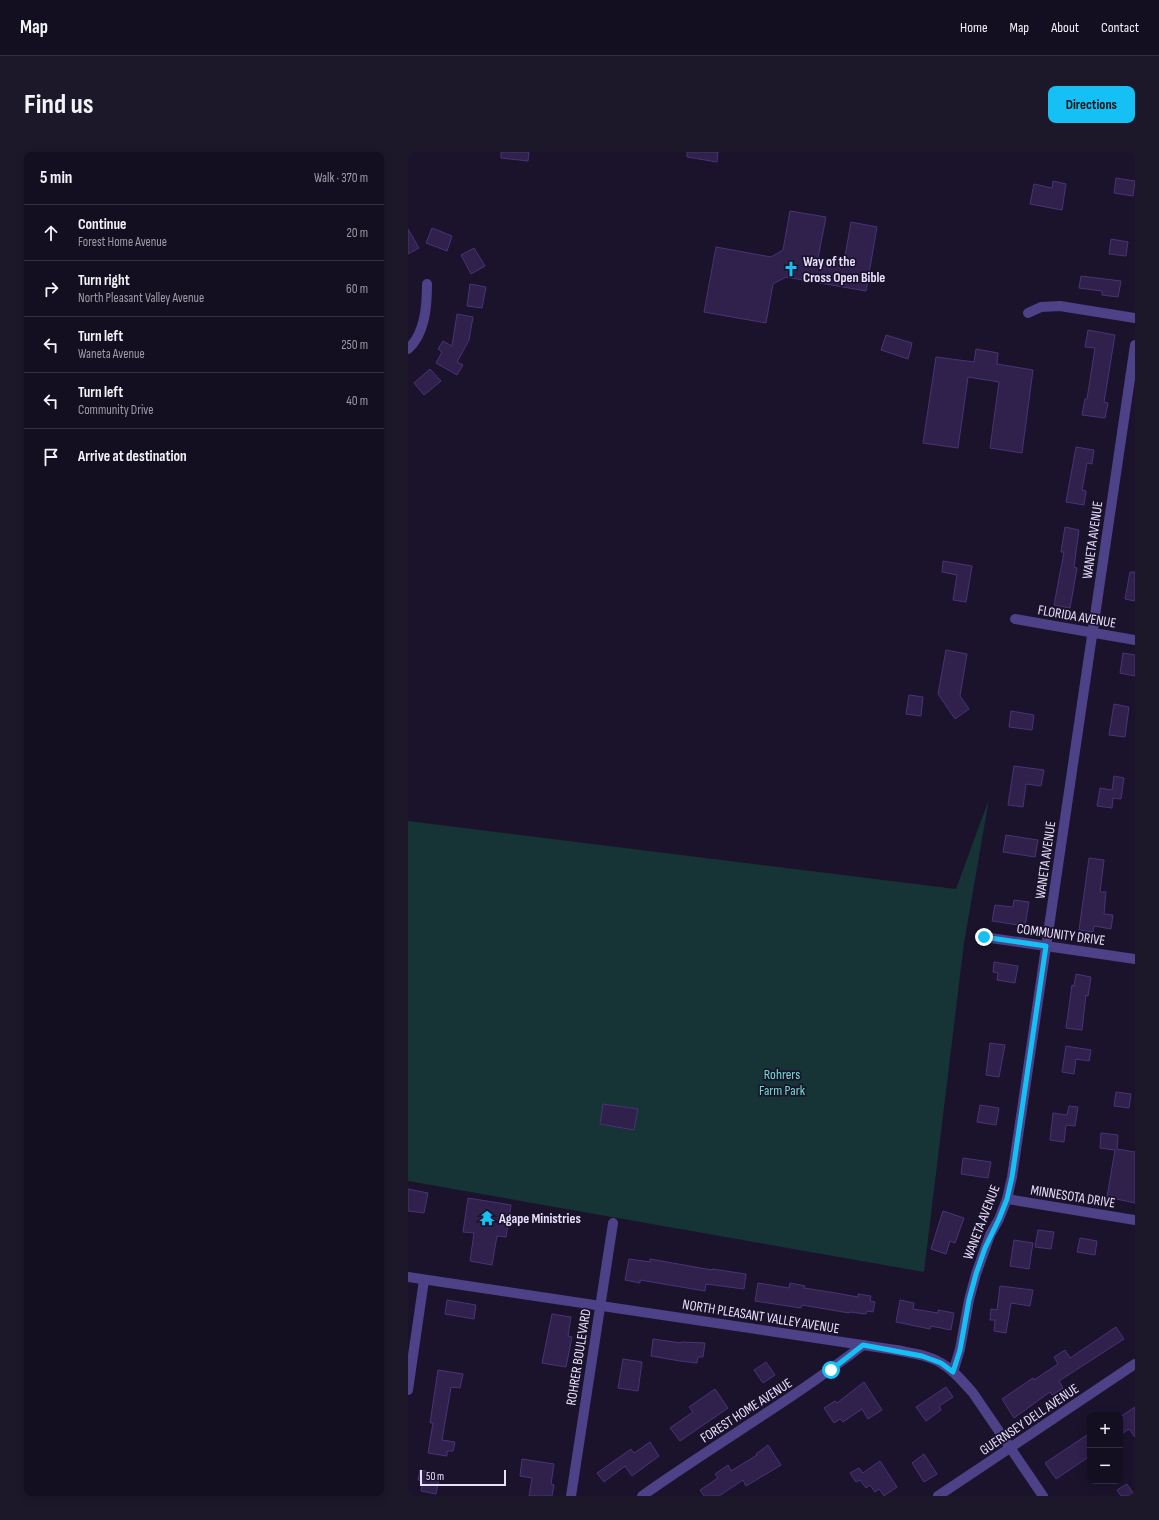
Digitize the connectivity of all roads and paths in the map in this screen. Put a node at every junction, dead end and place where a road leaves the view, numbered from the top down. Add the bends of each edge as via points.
1 (427, 284) dead end
2 (1028, 313) dead end
3 (1135, 318) edge
4 (1135, 345) edge
5 (408, 349) edge
6 (1015, 618) dead end
7 (1092, 633) junction
8 (1135, 640) edge
9 (984, 937) dead end
10 (1046, 946) junction
11 (1135, 959) edge
12 (1007, 1199) junction
13 (1135, 1220) edge
14 (613, 1223) dead end
15 (408, 1277) edge
16 (424, 1280) junction
17 (600, 1306) junction
18 (863, 1345) junction
19 (1135, 1364) edge
20 (953, 1372) junction
21 (408, 1390) edge
22 (1010, 1448) junction
23 (571, 1496) edge
24 (642, 1496) edge
25 (938, 1496) edge
26 (1043, 1496) edge

1 - 5 street via 425,313 415,340
2 - 3 street via 1040,307 1060,306
4 - 7 street, WANETA AVENUE
6 - 7 street, FLORIDA AVENUE
7 - 8 street, FLORIDA AVENUE
7 - 10 street, WANETA AVENUE
9 - 10 street, COMMUNITY DRIVE
10 - 11 street, COMMUNITY DRIVE
10 - 12 street, WANETA AVENUE
12 - 13 street, MINNESOTA DRIVE
12 - 20 street, WANETA AVENUE via 976,1274
14 - 17 street, ROHRER BOULEVARD
15 - 16 street, NORTH PLEASANT VALLEY AVENUE
16 - 17 street, NORTH PLEASANT VALLEY AVENUE
16 - 21 street
17 - 18 street, NORTH PLEASANT VALLEY AVENUE
17 - 23 street, ROHRER BOULEVARD
18 - 20 street, NORTH PLEASANT VALLEY AVENUE via 922,1356 941,1363
18 - 24 street, FOREST HOME AVENUE via 827,1373
19 - 22 street, GUERNSEY DELL AVENUE
20 - 22 street, NORTH PLEASANT VALLEY AVENUE via 973,1393
22 - 25 street, GUERNSEY DELL AVENUE
22 - 26 street, NORTH PLEASANT VALLEY AVENUE

